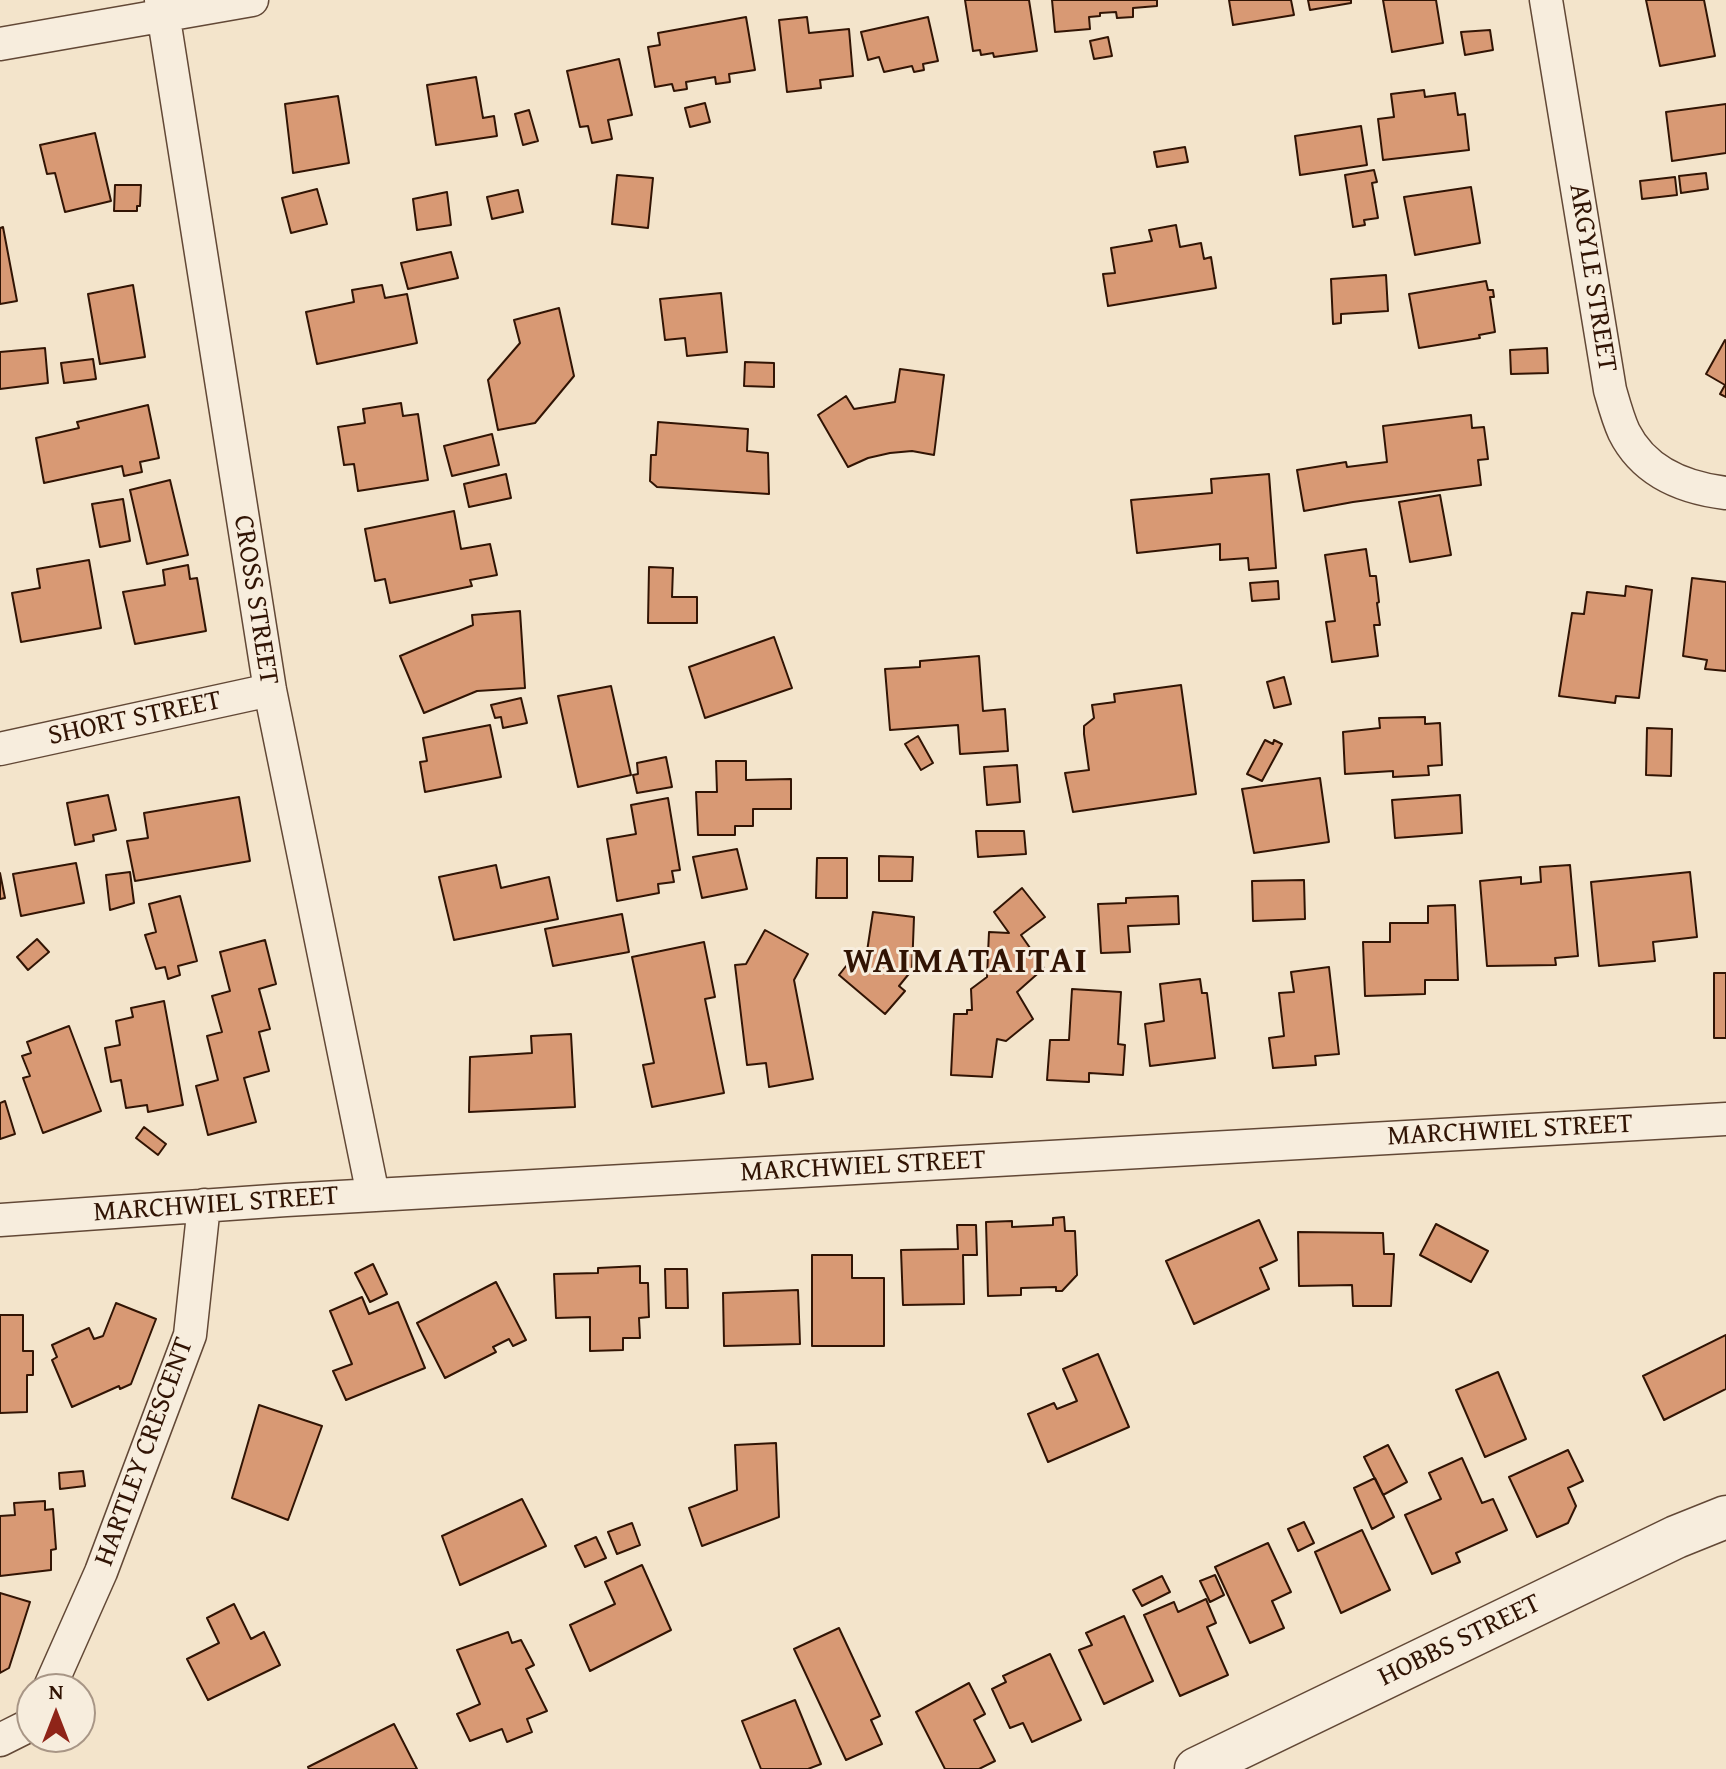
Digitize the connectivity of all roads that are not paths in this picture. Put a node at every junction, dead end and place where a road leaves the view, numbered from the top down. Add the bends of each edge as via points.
1 (252, 0) edge
2 (1546, 0) edge
3 (162, 8) edge
4 (0, 44) edge
5 (1726, 493) edge
6 (270, 690) junction
7 (0, 749) edge
8 (1726, 1119) edge
9 (373, 1195) junction
10 (204, 1205) junction
11 (0, 1220) edge
12 (1726, 1517) edge
13 (56, 1673) edge
14 (1196, 1769) edge

1 - 3 street
2 - 5 street, ARGYLE STREET via 1610,390 1624,431 1643,460 1672,479
3 - 4 street
3 - 6 street, CROSS STREET
6 - 7 street, SHORT STREET
6 - 9 street, CROSS STREET
8 - 9 street, MARCHWIEL STREET
9 - 10 street, MARCHWIEL STREET
10 - 11 street, MARCHWIEL STREET
10 - 13 street, HARTLEY CRESCENT via 190,1335 101,1572
12 - 14 street, HOBBS STREET

